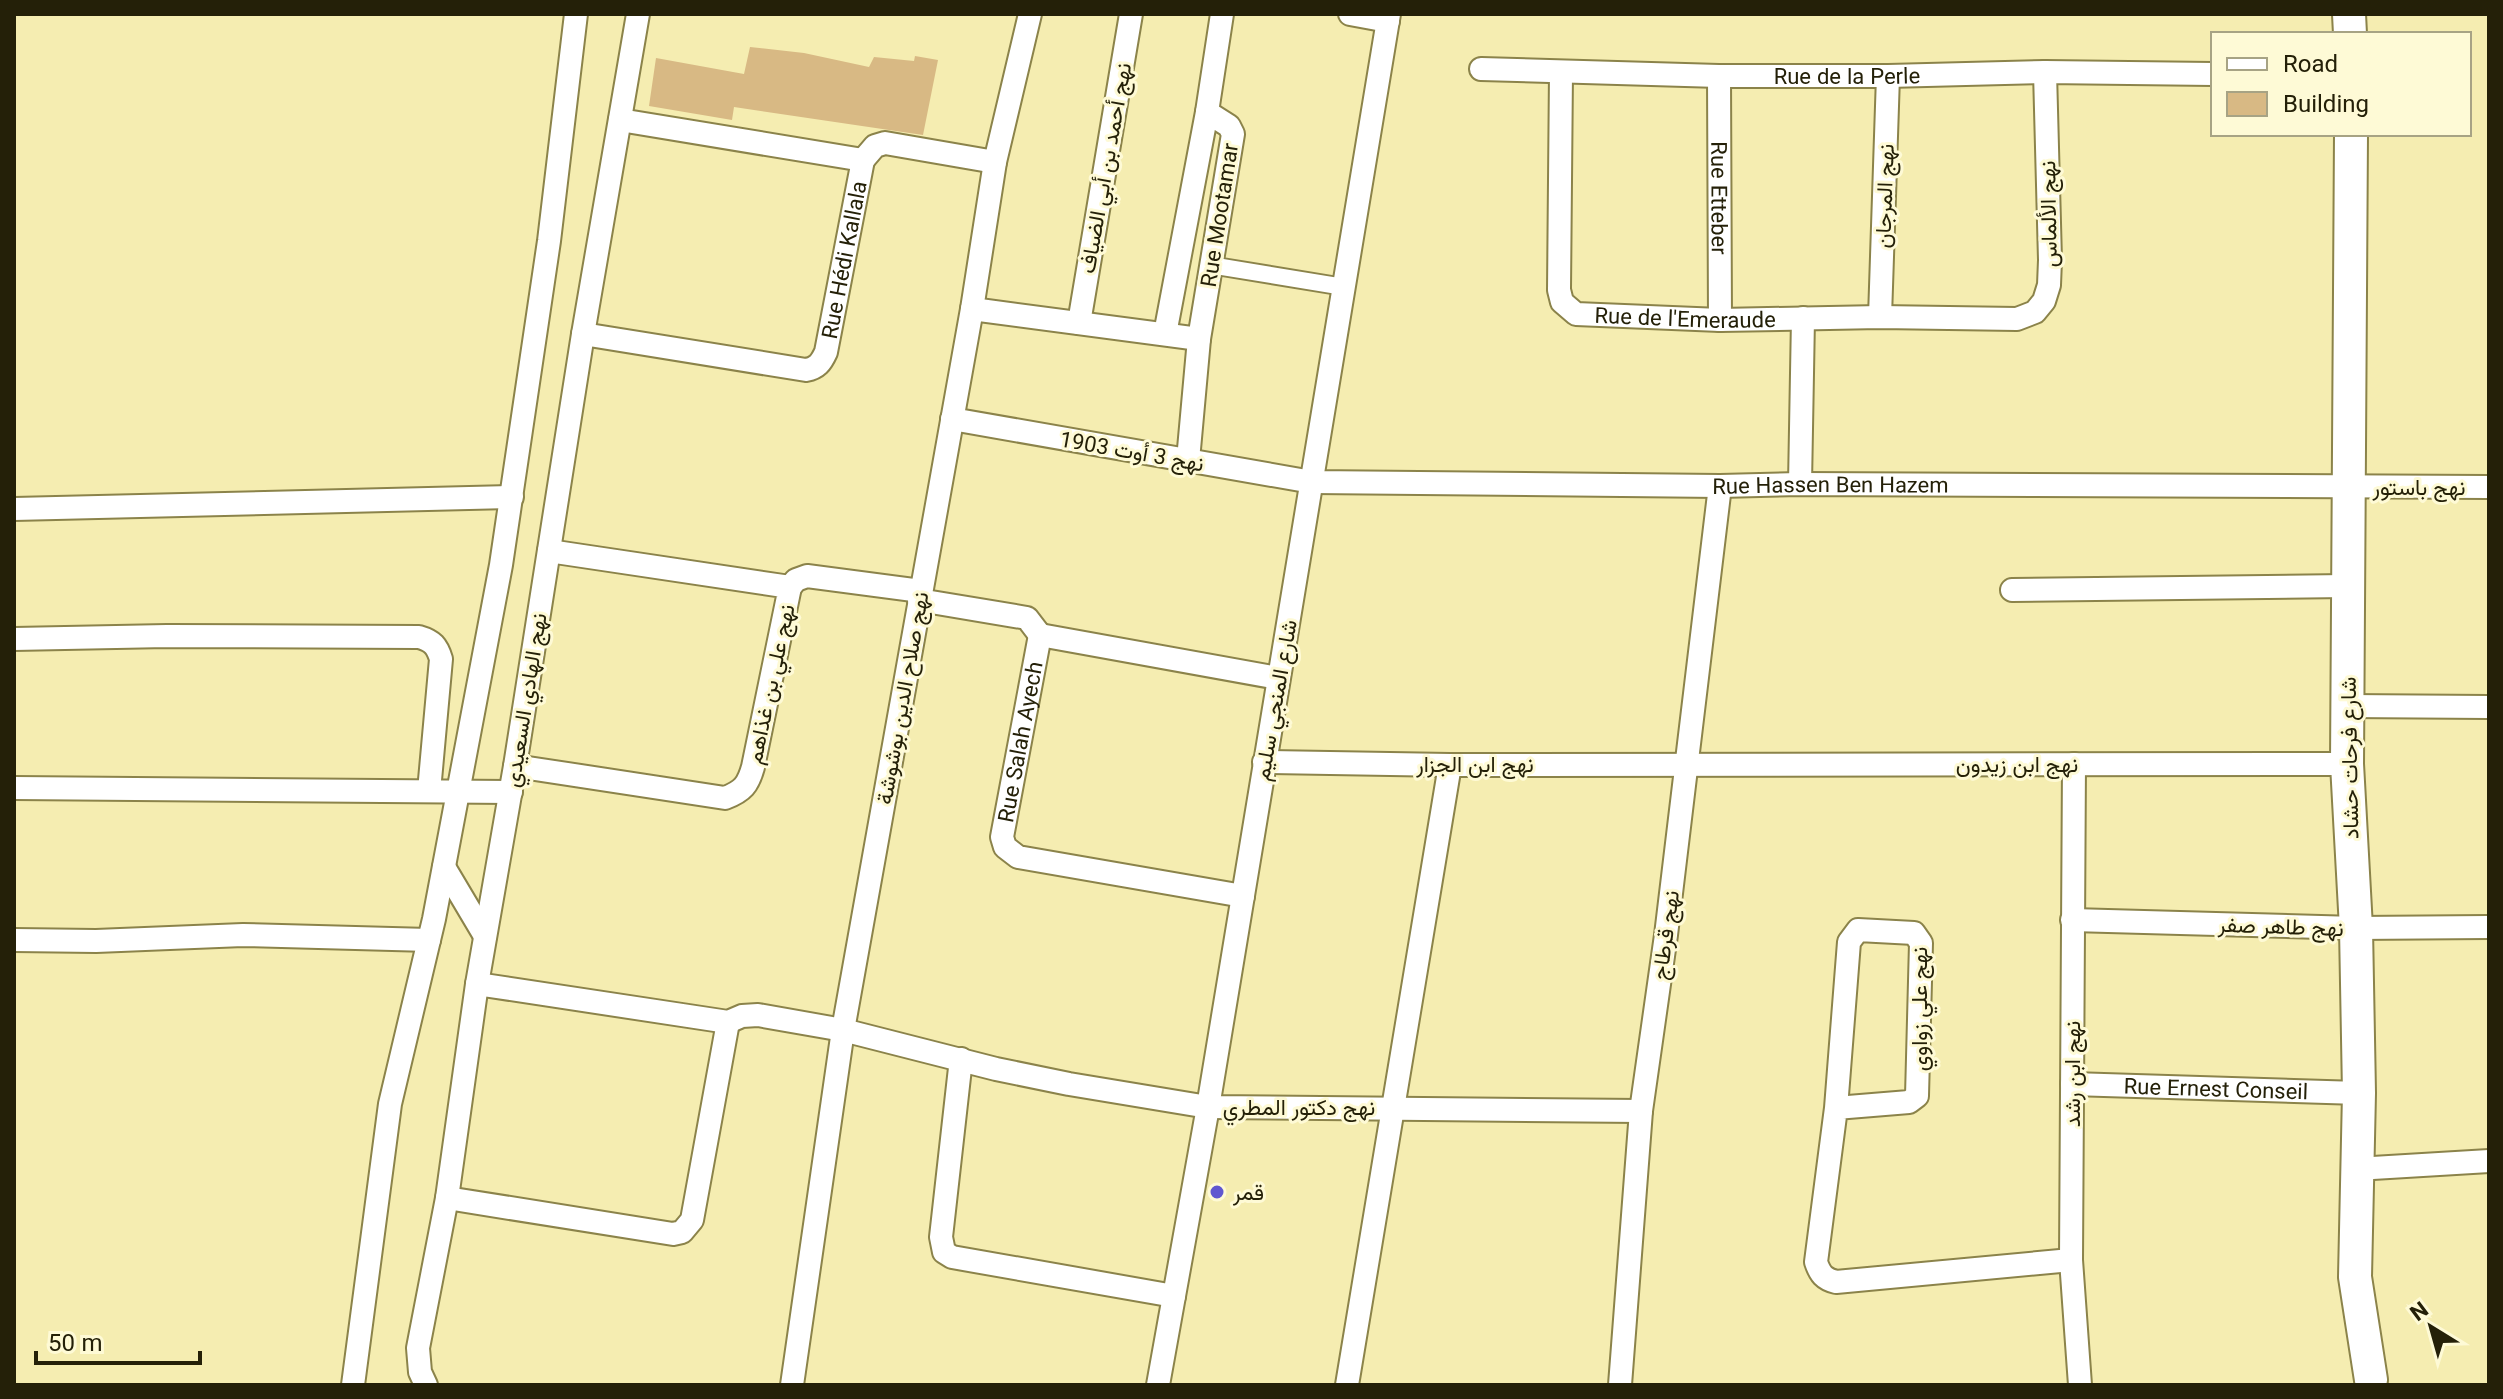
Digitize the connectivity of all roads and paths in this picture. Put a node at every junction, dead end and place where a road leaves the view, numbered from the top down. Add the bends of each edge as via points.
1 (576, 14) edge
2 (638, 14) edge
3 (1030, 14) edge
4 (1131, 14) edge
5 (1222, 14) edge
6 (1350, 14) edge
7 (1388, 17) edge
8 (1481, 69) dead end
9 (1561, 72) junction
10 (2045, 72) junction
11 (2211, 74) edge
12 (1719, 76) junction
13 (1888, 76) junction
14 (1207, 112) junction
15 (620, 120) junction
16 (2351, 136) edge
17 (863, 160) junction
18 (995, 162) junction
19 (1210, 265) junction
20 (1344, 287) junction
21 (972, 309) junction
22 (1880, 317) junction
23 (1803, 318) junction
24 (1720, 320) junction
25 (1079, 323) junction
26 (583, 334) junction
27 (1165, 334) junction
28 (1199, 339) junction
29 (952, 419) junction
30 (1188, 460) junction
31 (1312, 482) junction
32 (1800, 484) junction
33 (1720, 486) junction
34 (2348, 487) junction
35 (2489, 487) edge
36 (512, 497) junction
37 (14, 509) edge
38 (549, 551) junction
39 (2347, 586) junction
40 (790, 587) junction
41 (2012, 590) dead end
42 (920, 596) junction
43 (1040, 635) junction
44 (14, 639) edge
45 (1278, 678) junction
46 (2347, 706) junction
47 (2489, 707) edge
48 (1264, 762) junction
49 (1687, 764) junction
50 (2074, 764) junction
51 (2347, 764) junction
52 (1450, 765) junction
53 (515, 766) junction
54 (14, 788) edge
55 (429, 791) junction
56 (459, 791) junction
57 (511, 792) junction
58 (444, 867) junction
59 (1243, 896) junction
60 (2072, 920) junction
61 (2489, 927) edge
62 (2356, 928) junction
63 (485, 936) junction
64 (14, 940) edge
65 (429, 940) junction
66 (477, 984) junction
67 (728, 1022) junction
68 (843, 1030) junction
69 (961, 1059) junction
70 (2072, 1084) junction
71 (2359, 1093) junction
72 (1208, 1107) junction
73 (1393, 1107) junction
74 (1836, 1108) junction
75 (1641, 1111) junction
76 (2489, 1161) edge
77 (2356, 1169) junction
78 (447, 1198) junction
79 (2071, 1260) junction
80 (1174, 1296) junction
81 (2369, 1383) edge
82 (1158, 1384) edge
83 (353, 1385) edge
84 (426, 1385) edge
85 (792, 1385) edge
86 (1146, 1385) edge
87 (1347, 1385) edge
88 (1620, 1385) edge
89 (2080, 1385) edge

1 - 36 street
2 - 15 street, نهج الهادي السعيدي
3 - 18 street, نهج صلاح الدين بوشوشة
4 - 25 street, نهج أحمد بن أبي الضياف
5 - 14 street
6 - 7 street
7 - 20 street, شارع المنجي سليم
8 - 9 street, Rue de la Perle
9 - 12 street, Rue de la Perle
9 - 24 street, Rue de l'Emeraude via 1562,302 1576,314
10 - 11 street, Rue de la Perle
10 - 13 street, Rue de la Perle
10 - 22 street, نهج الألماس via 2050,260 2044,301 2035,312 2017,319
12 - 13 street, Rue de la Perle
12 - 24 street, Rue Etteber
13 - 22 street, نهج المرجان
14 - 19 street, Rue Mootamar via 1233,134
14 - 27 street, Rue Mootamar
15 - 17 street, Rue Hédi Kallala
15 - 26 street, نهج الهادي السعيدي
16 - 34 main road, شارع فرحات حشاد
17 - 18 street via 885,143
17 - 26 street, Rue Hédi Kallala via 826,352 815,368
18 - 21 street, نهج صلاح الدين بوشوشة
19 - 20 street
19 - 28 street, Rue Mootamar
20 - 31 street, شارع المنجي سليم
21 - 25 street
21 - 29 street, نهج صلاح الدين بوشوشة
22 - 23 street, نهج الألماس
23 - 24 street, Rue de l'Emeraude
23 - 32 street
25 - 27 street
26 - 38 street, نهج الهادي السعيدي
27 - 28 street
28 - 30 street, Rue Mootamar
29 - 30 street, نهج 3 أوت 1903
29 - 42 street, نهج صلاح الدين بوشوشة
30 - 31 street, نهج 3 أوت 1903
31 - 33 street, Rue Hassen Ben Hazem
31 - 45 street, شارع المنجي سليم
32 - 33 street, Rue Hassen Ben Hazem
32 - 34 street, Rue Hassen Ben Hazem
33 - 49 street, نهج قرطاج
34 - 35 street, نهج باستور
34 - 39 main road, شارع فرحات حشاد
36 - 37 street
36 - 56 street
38 - 40 street, نهج علي بن غذاهم
38 - 53 street, نهج الهادي السعيدي
39 - 41 street
39 - 46 main road, شارع فرحات حشاد
40 - 42 street via 807,576
40 - 53 street, نهج علي بن غذاهم via 753,767 749,783 739,793 725,798
42 - 43 street via 1027,618
42 - 68 street, نهج صلاح الدين بوشوشة
43 - 45 street, Rue Salah Ayech
43 - 59 street, Rue Salah Ayech via 1002,837 1005,847 1018,857
44 - 55 street via 430,640 441,659
45 - 48 street, شارع المنجي سليم
46 - 47 street
46 - 51 main road, شارع فرحات حشاد
48 - 52 street, نهج ابن الجزار
48 - 59 street, شارع المنجي سليم
49 - 50 street, نهج ابن زيدون
49 - 52 street, نهج ابن الجزار
49 - 75 street, نهج قرطاج
50 - 51 street, نهج ابن زيدون
50 - 60 street, نهج ابن رشد
51 - 62 main road, شارع فرحات حشاد
52 - 73 street
53 - 57 street, نهج الهادي السعيدي
54 - 55 street
55 - 56 street
56 - 57 street
56 - 58 street
57 - 63 street, نهج الهادي السعيدي
58 - 63 street
58 - 65 street
59 - 72 street, شارع المنجي سليم
60 - 62 street, نهج طاهر صفر
60 - 70 street, نهج ابن رشد
61 - 62 street, نهج طاهر صفر
62 - 71 main road, شارع فرحات حشاد
63 - 66 street, نهج الهادي السعيدي
64 - 65 street via 243,935
65 - 83 street via 390,1104
66 - 67 street, نهج دكتور المطري
66 - 78 street, نهج الهادي السعيدي
67 - 68 street, نهج دكتور المطري via 758,1015
67 - 78 street via 692,1220 682,1232
68 - 69 street, نهج دكتور المطري
68 - 85 street, نهج صلاح الدين بوشوشة
69 - 72 street, نهج دكتور المطري
69 - 80 street via 941,1237 944,1252
70 - 71 street, Rue Ernest Conseil
70 - 79 street, نهج ابن رشد
71 - 77 main road, شارع فرحات حشاد
72 - 73 street, نهج دكتور المطري
72 - 80 street, شارع المنجي سليم
73 - 75 street, نهج دكتور المطري
73 - 87 street
74 - 74 street, نهج علي زواوي via 1851,936 1858,930 1914,933 1921,943 1917,1096 1909,1102
74 - 79 street, نهج علي زواوي via 1816,1262 1825,1279
75 - 88 street, نهج قرطاج
76 - 77 street
77 - 81 main road, شارع فرحات حشاد via 2355,1277
78 - 84 street, نهج الهادي السعيدي via 418,1348
79 - 89 street, نهج ابن رشد
80 - 82 street, شارع المنجي سليم
82 - 86 street

